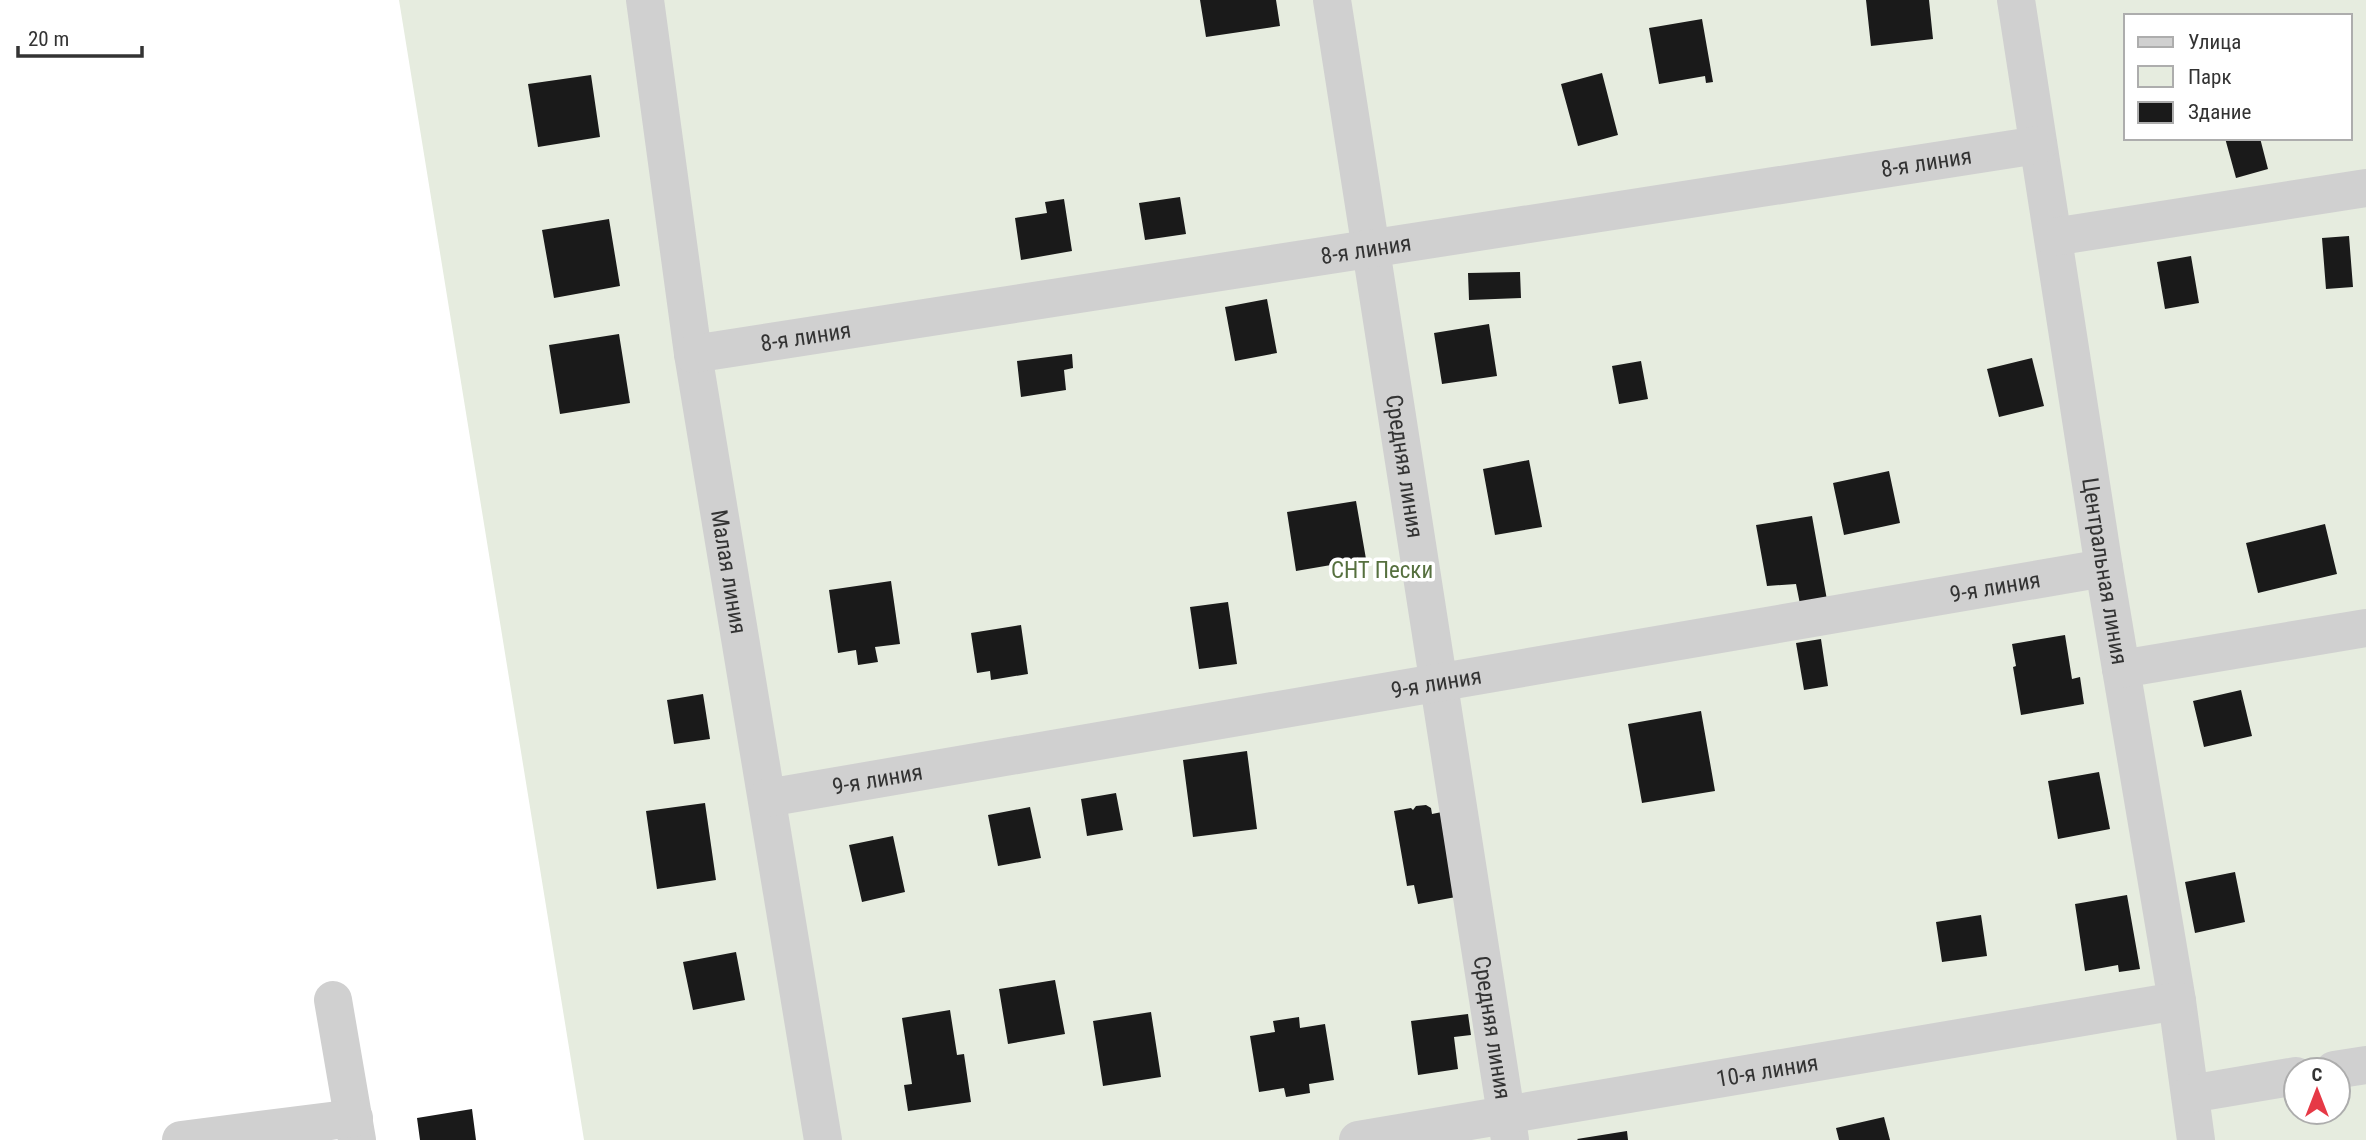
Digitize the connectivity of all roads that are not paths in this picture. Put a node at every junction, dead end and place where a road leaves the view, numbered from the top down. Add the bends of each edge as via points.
1 (645, 0) edge
2 (1332, 0) edge
3 (2016, 0) edge
4 (2038, 145) junction
5 (2366, 188) edge
6 (2053, 237) junction
7 (1370, 248) junction
8 (693, 354) junction
9 (2104, 568) junction
10 (2366, 628) edge
11 (2121, 669) junction
12 (1438, 683) junction
13 (766, 798) junction
14 (333, 1000) dead end
15 (2177, 1001) junction
16 (2282, 1078) edge
17 (2190, 1094) junction
18 (1508, 1127) edge
19 (355, 1129) edge
20 (181, 1140) edge
21 (823, 1140) edge
22 (1358, 1140) edge
23 (2196, 1140) edge

1 - 8 street, Малая линия
2 - 7 street, Средняя линия
3 - 4 street, Центральная линия
4 - 6 street, Центральная линия
4 - 7 street, 8-я линия
5 - 6 street
6 - 9 street, Центральная линия
7 - 8 street, 8-я линия
7 - 12 street, Средняя линия
8 - 13 street, Малая линия
9 - 11 street, Центральная линия
9 - 12 street, 9-я линия
10 - 11 street
11 - 15 street, Центральная линия
12 - 13 street, 9-я линия
12 - 18 street, Средняя линия
13 - 21 street, Малая линия
14 - 19 street
15 - 17 street, Центральная линия
15 - 18 street, 10-я линия
16 - 17 street
17 - 23 street, Центральная линия
18 - 22 street, 10-я линия
19 - 20 street

